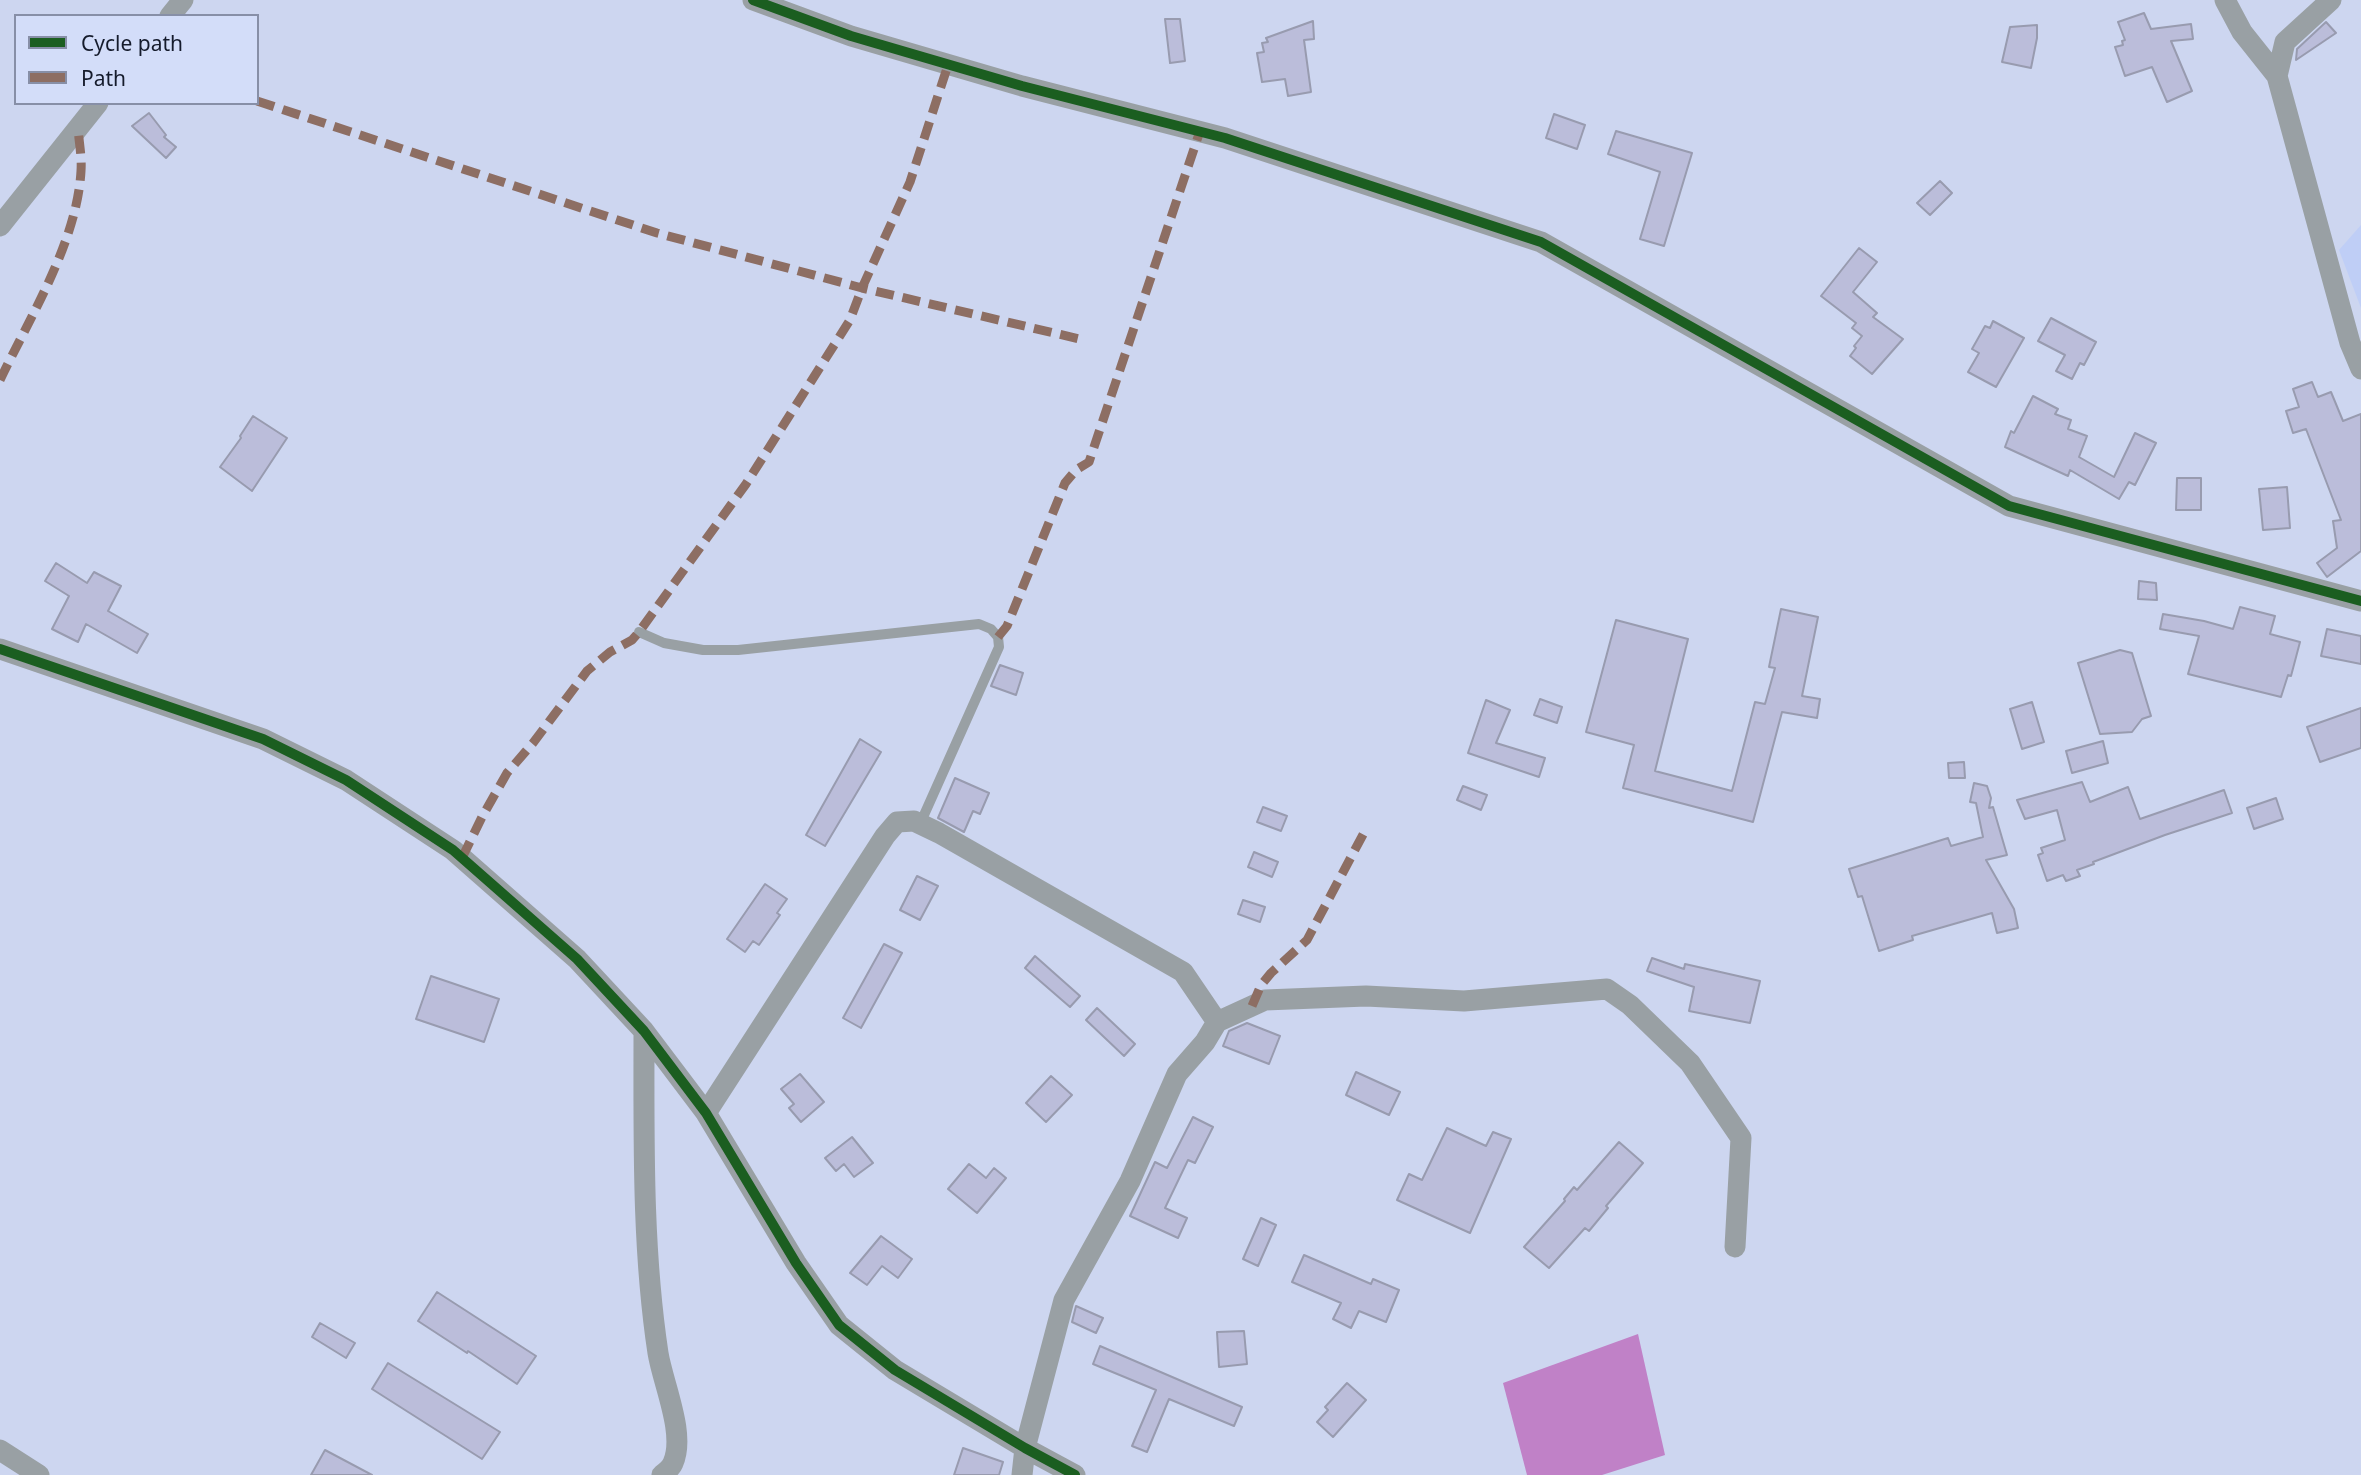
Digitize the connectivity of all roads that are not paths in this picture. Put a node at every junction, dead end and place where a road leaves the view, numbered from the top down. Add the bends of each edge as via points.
1 (183, 0) edge
2 (753, 0) edge
3 (2225, 0) edge
4 (2331, 0) edge
5 (172, 14) edge
6 (2277, 76) junction
7 (96, 105) edge
8 (0, 226) edge
9 (2361, 369) edge
10 (2361, 601) edge
11 (639, 632) dead end
12 (0, 649) edge
13 (920, 824) junction
14 (1217, 1022) junction
15 (644, 1031) junction
16 (706, 1113) junction
17 (1735, 1247) dead end
18 (1025, 1448) junction
19 (0, 1450) edge
20 (39, 1475) edge
21 (662, 1475) edge
22 (1022, 1475) edge
23 (1075, 1475) edge

1 - 5 street
2 - 10 street via 863,40 1225,138 1541,242 2009,506
3 - 6 street via 2242,32
4 - 6 street via 2284,42
6 - 9 street
7 - 8 street
11 - 13 lane via 664,643 703,650 775,647 979,624 991,629 999,647
12 - 15 street via 263,739 346,780 453,850 577,959
13 - 14 street via 1183,972
13 - 16 street via 897,822 885,836
14 - 17 street via 1265,1000 1366,996 1464,1001 1607,989 1630,1005 1689,1063 1741,1138
14 - 18 street via 1177,1074 1130,1181 1064,1300
15 - 16 street
15 - 21 street via 647,1244 658,1354 677,1437 673,1464
16 - 18 street via 839,1325 895,1370
18 - 22 street
18 - 23 street
19 - 20 street

